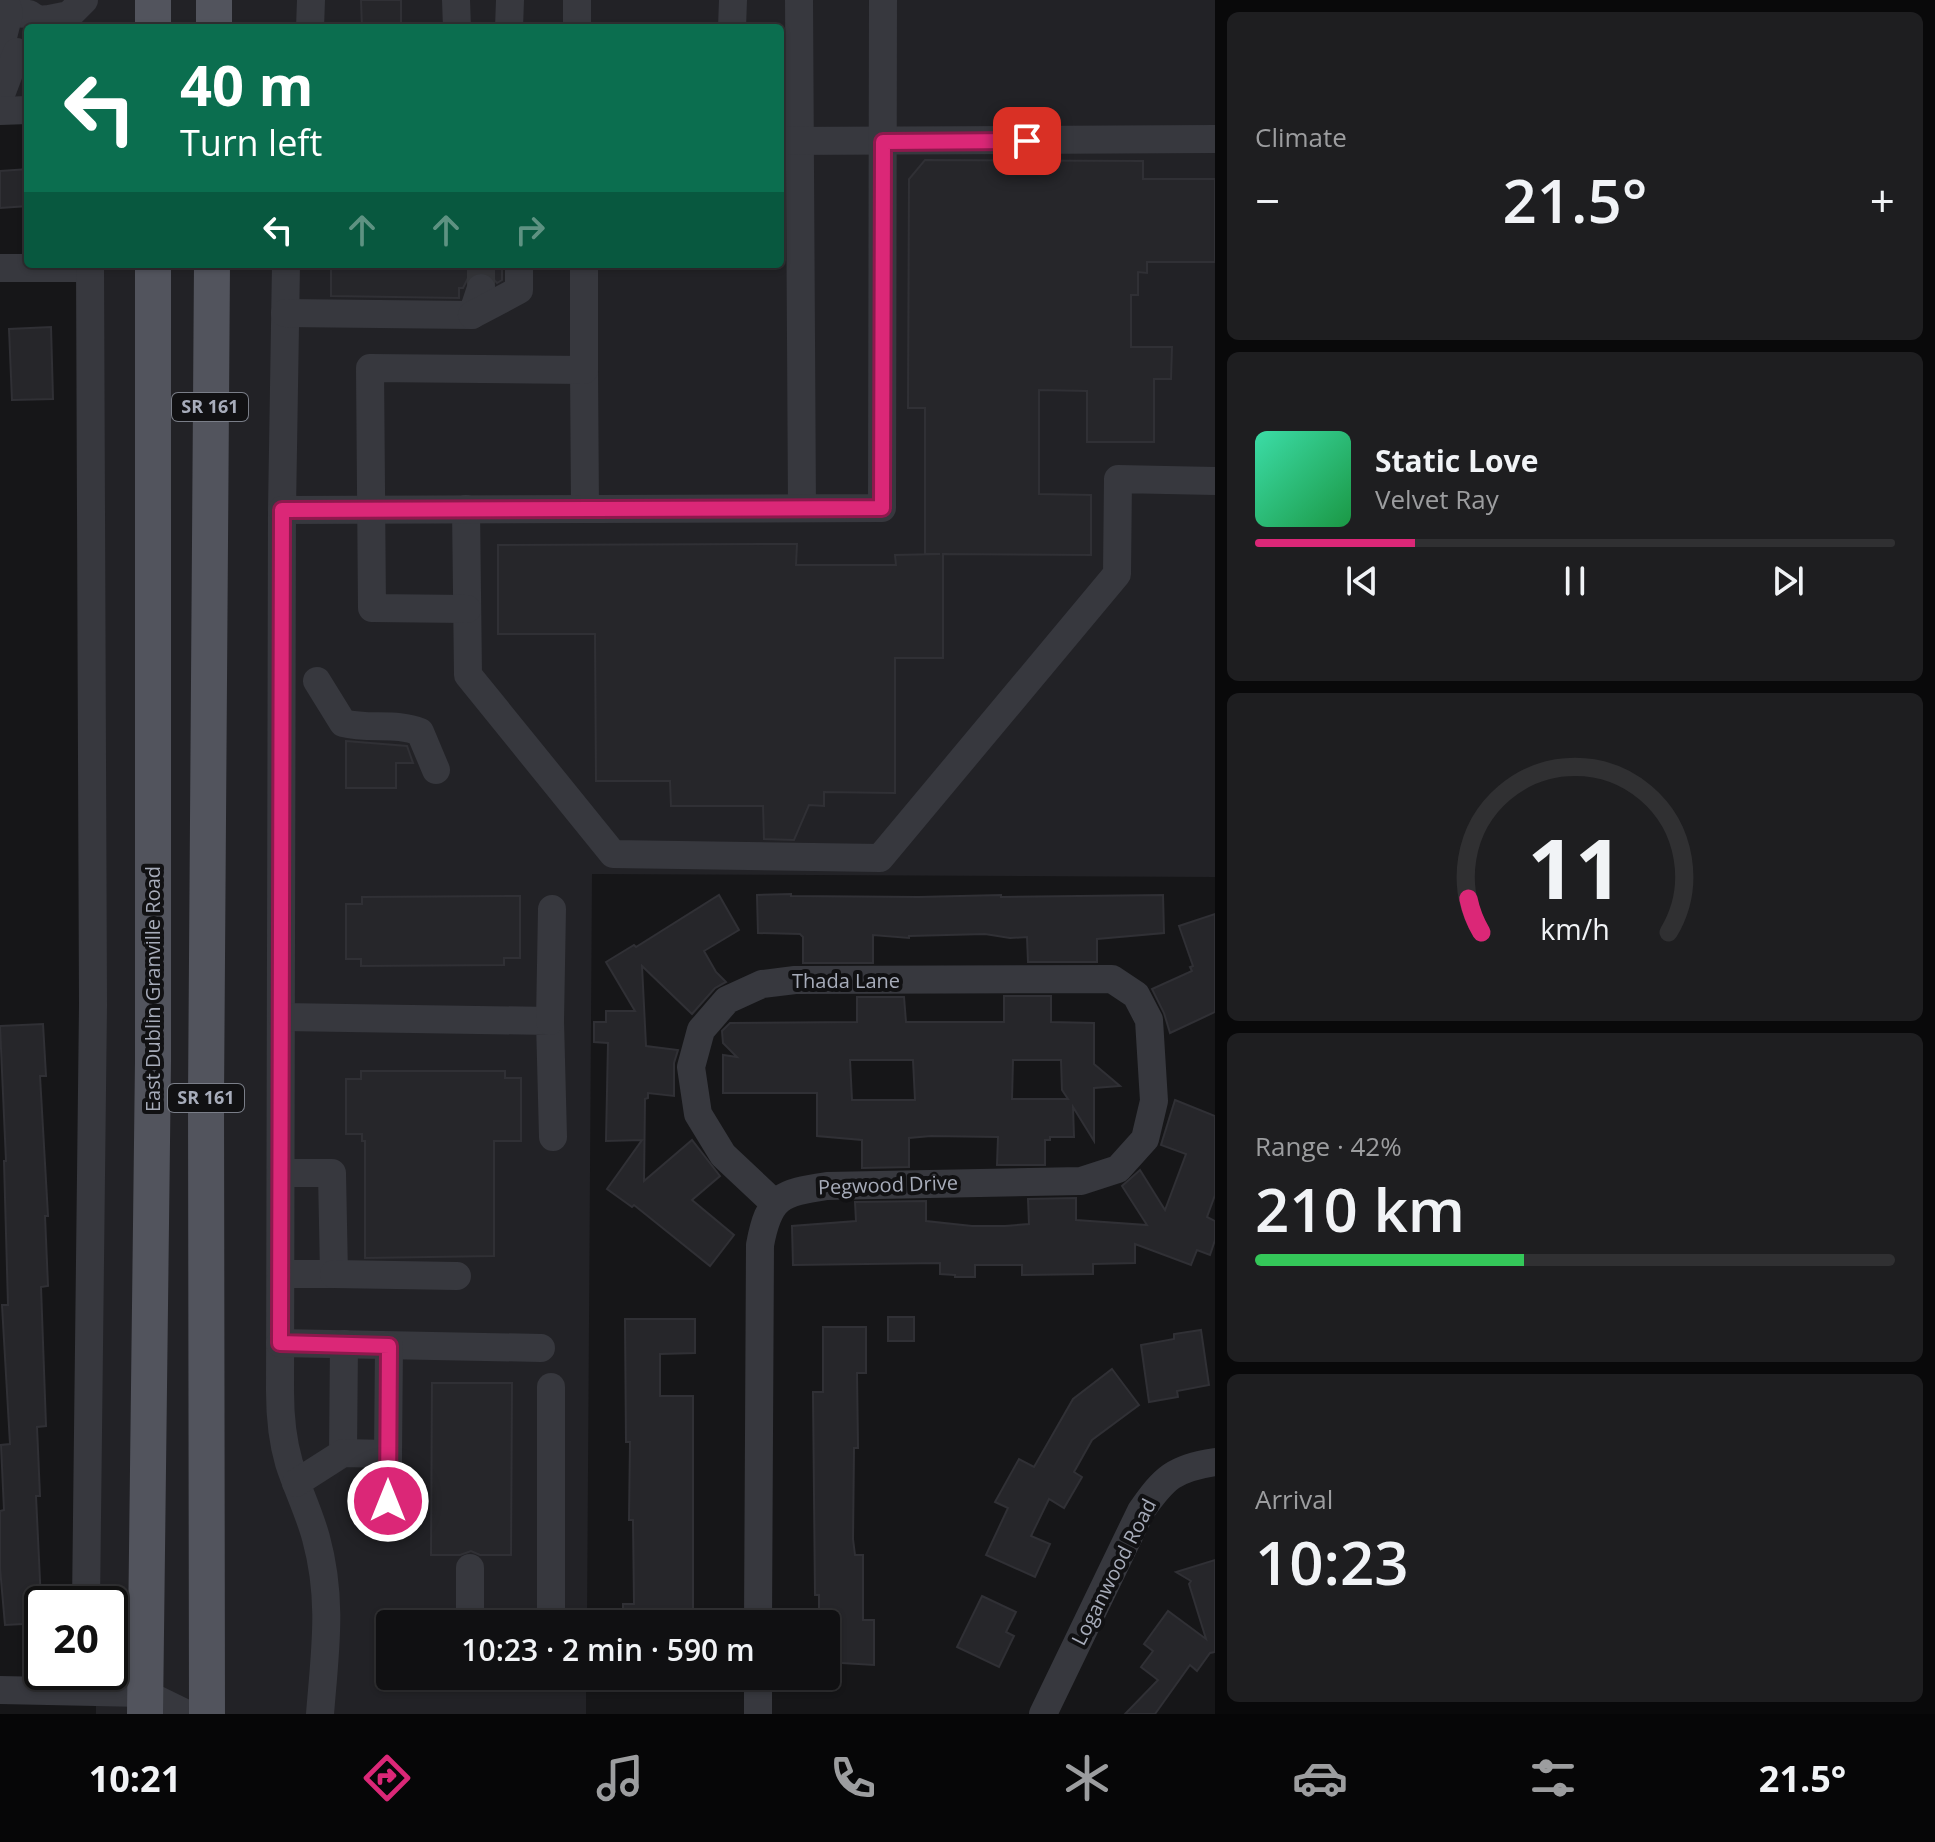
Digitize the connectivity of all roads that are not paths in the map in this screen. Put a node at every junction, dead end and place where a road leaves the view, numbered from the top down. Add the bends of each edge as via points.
1 (84, 0) edge
2 (153, 0) edge
3 (214, 0) edge
4 (311, 0) edge
5 (456, 0) edge
6 (510, 0) edge
7 (577, 0) edge
8 (733, 0) edge
9 (799, 0) edge
10 (883, 0) edge
11 (21, 7) edge
12 (153, 24) edge
13 (214, 24) edge
14 (310, 24) edge
15 (457, 24) edge
16 (509, 24) edge
17 (577, 24) edge
18 (732, 24) edge
19 (11, 51) edge
20 (0, 97) edge
21 (24, 110) edge
22 (0, 111) edge
23 (1215, 139) edge
24 (790, 141) edge
25 (883, 142) junction
26 (24, 267) edge
27 (0, 268) edge
28 (90, 268) edge
29 (153, 268) edge
30 (212, 268) edge
31 (286, 268) edge
32 (519, 268) edge
33 (584, 268) edge
34 (481, 288) tunnel mouth
35 (285, 313) junction
36 (472, 315) junction
37 (584, 370) junction
38 (1215, 481) edge
39 (585, 508) junction
40 (802, 508) junction
41 (466, 509) junction
42 (282, 510) junction
43 (369, 510) junction
44 (467, 609) junction
45 (317, 681) dead end
46 (436, 770) dead end
47 (552, 909) dead end
48 (282, 1017) junction
49 (550, 1021) junction
50 (1153, 1064) joint
51 (553, 1137) dead end
52 (281, 1173) junction
53 (774, 1203) junction
54 (281, 1274) junction
55 (334, 1274) junction
56 (457, 1276) dead end
57 (280, 1343) junction
58 (344, 1344) junction
59 (389, 1346) junction
60 (541, 1348) dead end
61 (551, 1387) dead end
62 (343, 1453) junction
63 (388, 1454) junction
64 (1215, 1462) edge
65 (296, 1483) junction
66 (388, 1525) dead end
67 (470, 1568) dead end
68 (86, 1586) edge
69 (470, 1610) edge
70 (551, 1610) edge
71 (758, 1610) edge
72 (0, 1690) edge
73 (758, 1690) edge
74 (85, 1693) edge
75 (145, 1704) edge
76 (187, 1714) edge
77 (207, 1714) edge
78 (320, 1714) edge
79 (758, 1714) edge
80 (1043, 1714) edge

1 - 11 street via 75,12 59,18 38,20
2 - 12 main road
3 - 13 main road
4 - 14 street
5 - 15 street
6 - 16 street
7 - 17 street
8 - 18 street
9 - 24 street
10 - 25 street
11 - 19 street
19 - 20 street
21 - 22 street
23 - 25 street
24 - 25 street
24 - 40 street
25 - 40 street via 882,508
26 - 27 street
28 - 68 street via 93,1005
29 - 75 main road, East Dublin Granville Road / SR 161 via 153,1061
30 - 77 main road, SR 161
31 - 35 street
32 - 36 street via 519,290
33 - 37 street
34 - 36 street
35 - 36 street
35 - 42 street
37 - 39 street
37 - 43 street via 370,368
38 - 44 street via 1118,479 1117,574 880,858 613,854 468,675
39 - 40 street
39 - 41 street
41 - 43 street
41 - 44 street
42 - 43 street
42 - 48 street
43 - 44 street via 372,608
45 - 46 street via 343,723 420,732
47 - 49 street
48 - 49 street
48 - 52 street
49 - 51 street
50 - 53 street, Pegwood Drive via 1154,1101 1145,1139 1118,1169 1081,1181 827,1186 792,1191
50 - 53 street, Thada Lane via 1149,1020 1136,995 1112,979 762,984 727,1000 701,1030 691,1067 698,1114 723,1155
52 - 54 street
52 - 55 street via 332,1173
53 - 71 street via 760,1245
54 - 55 street
54 - 57 street
55 - 56 street
57 - 58 street
57 - 65 street via 281,1424
58 - 59 street
58 - 62 street
59 - 60 street
59 - 63 street
61 - 70 street
62 - 63 street
62 - 65 street
63 - 66 street
64 - 80 street, Loganwood Road via 1189,1466 1160,1484 1141,1511
65 - 78 street via 316,1538 325,1585 328,1633
67 - 69 street
72 - 74 street
73 - 79 street
74 - 75 street
75 - 76 street

